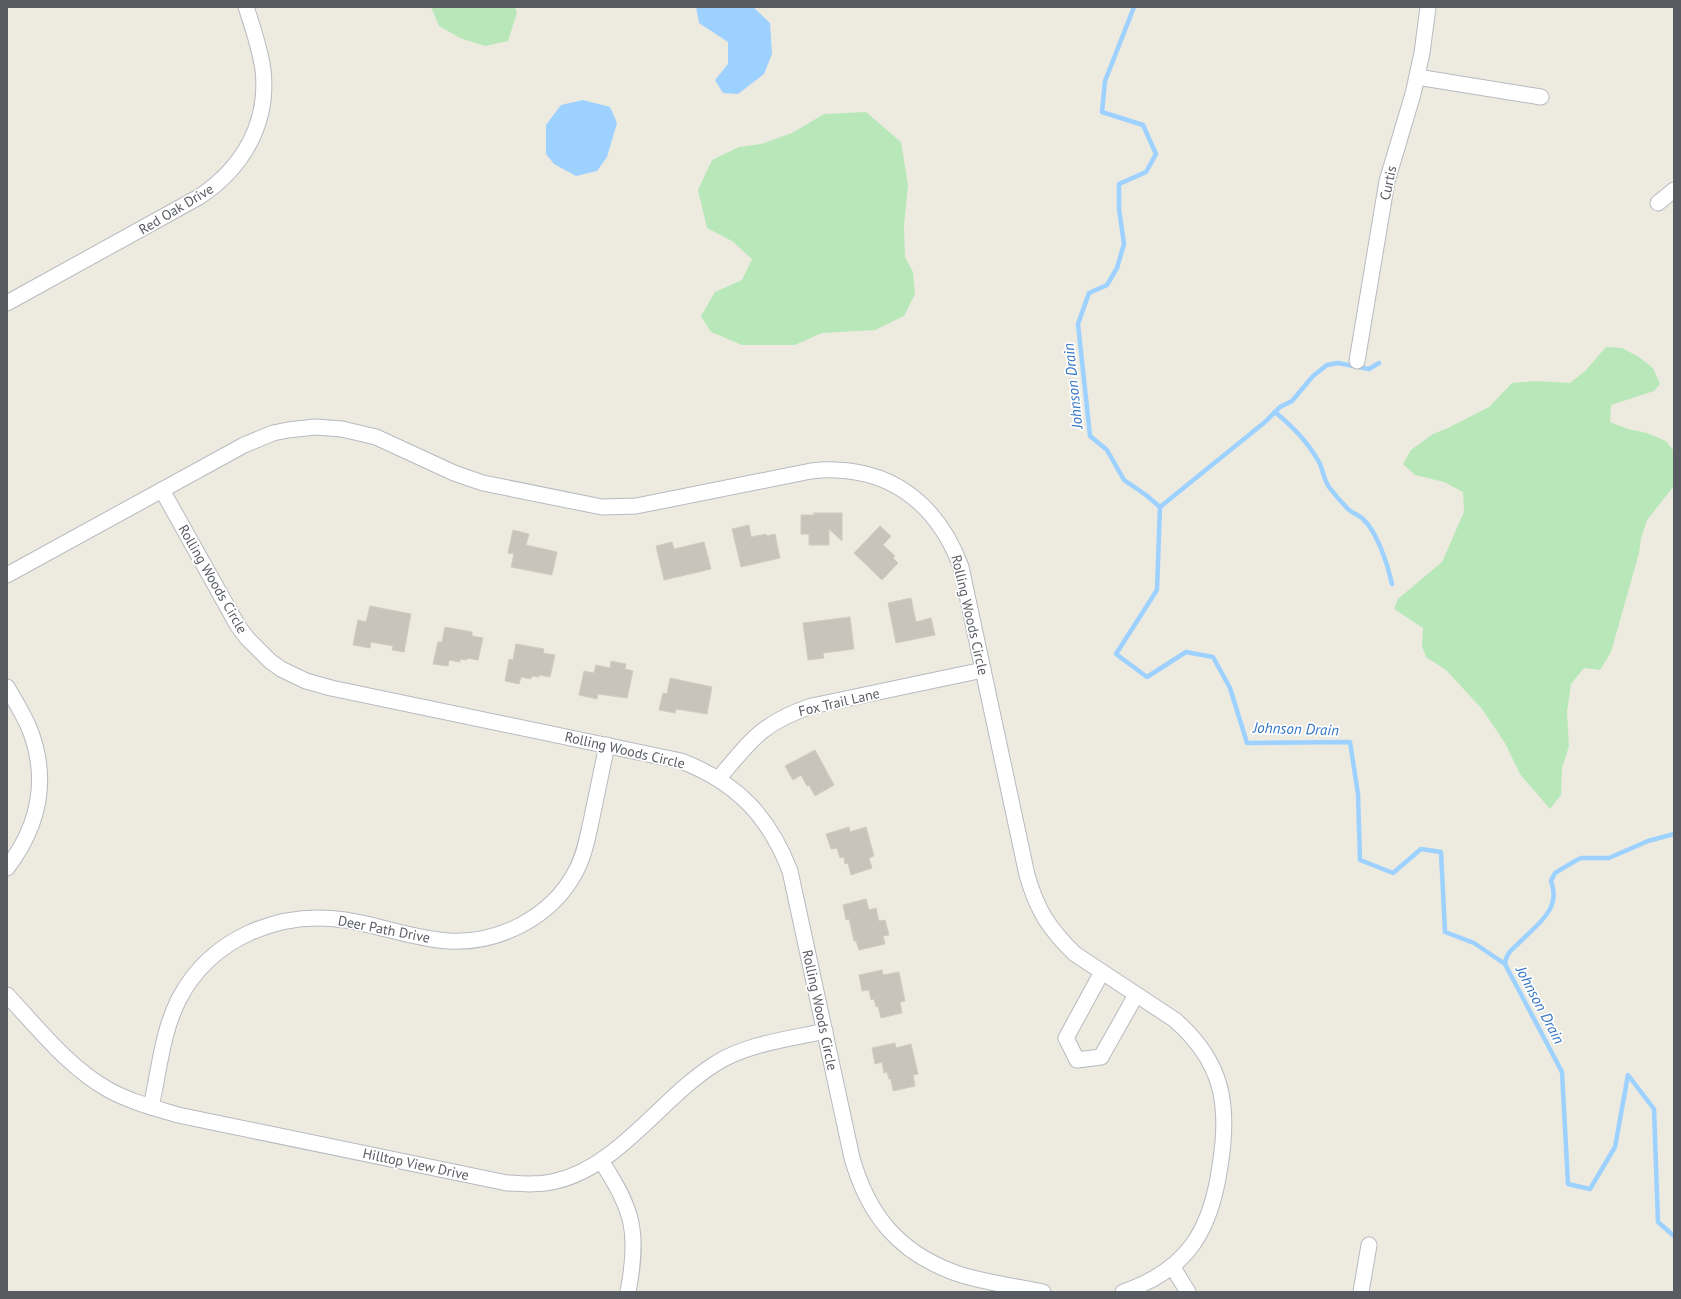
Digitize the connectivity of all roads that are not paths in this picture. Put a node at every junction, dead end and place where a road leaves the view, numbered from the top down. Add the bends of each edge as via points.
1 (246, 7) edge
2 (1428, 7) edge
3 (1417, 77) junction
4 (1541, 97) dead end
5 (1674, 190) edge
6 (1658, 203) dead end
7 (7, 303) edge
8 (1358, 362) dead end
9 (162, 490) junction
10 (7, 575) edge
11 (983, 670) junction
12 (7, 687) edge
13 (607, 745) junction
14 (719, 778) junction
15 (7, 868) edge
16 (1102, 972) junction
17 (1136, 994) junction
18 (7, 995) edge
19 (825, 1031) junction
20 (151, 1107) junction
21 (601, 1161) junction
22 (1368, 1245) dead end
23 (1172, 1266) junction
24 (1141, 1289) edge
25 (628, 1292) edge
26 (1043, 1292) edge
27 (1123, 1292) edge
28 (1188, 1292) edge
29 (1361, 1292) edge

1 - 7 street, Red Oak Drive via 257,40 263,70 264,95 254,134 229,173 200,197
2 - 3 street, Curtis
3 - 4 street
3 - 8 street, Curtis via 1387,181
5 - 6 street
9 - 10 street, Rolling Woods Circle
9 - 11 street, Rolling Woods Circle via 258,439 288,430 314,427 342,429 376,437 483,483 602,507 636,506 811,471 860,472 883,480 908,494 926,509 945,532 961,567
9 - 13 street, Rolling Woods Circle via 238,626 258,650 281,669 306,681 331,688
11 - 14 street, Fox Trail Lane via 812,706 790,713 756,735
11 - 16 street, Rolling Woods Circle via 1034,899 1060,941
12 - 15 street via 30,729 40,776 38,806 32,826 24,844
13 - 14 street, Rolling Woods Circle via 681,761
13 - 20 street, Deer Path Drive via 582,858 568,886 547,908 510,930 492,937 468,941 434,939 320,917 283,920 247,933 209,959 193,976 180,998 168,1026
14 - 19 street, Rolling Woods Circle via 755,809 771,830 784,855 794,887
16 - 17 street, Rolling Woods Circle
16 - 17 street via 1066,1038 1077,1060 1100,1057
17 - 23 street, Rolling Woods Circle via 1175,1020 1195,1040 1213,1068 1224,1107 1224,1140 1212,1207 1195,1242
18 - 20 street, Hilltop View Drive via 79,1069 109,1090
19 - 21 street, Hilltop View Drive via 747,1049 715,1063
19 - 26 street, Rolling Woods Circle via 858,1178 866,1198 891,1233 917,1254 954,1272
20 - 21 street, Hilltop View Drive via 178,1115 507,1183 532,1184 556,1181 579,1174
21 - 25 street via 621,1192 631,1220 634,1252
22 - 29 street
23 - 24 street, Rolling Woods Circle
23 - 28 street
24 - 27 street, Rolling Woods Circle

